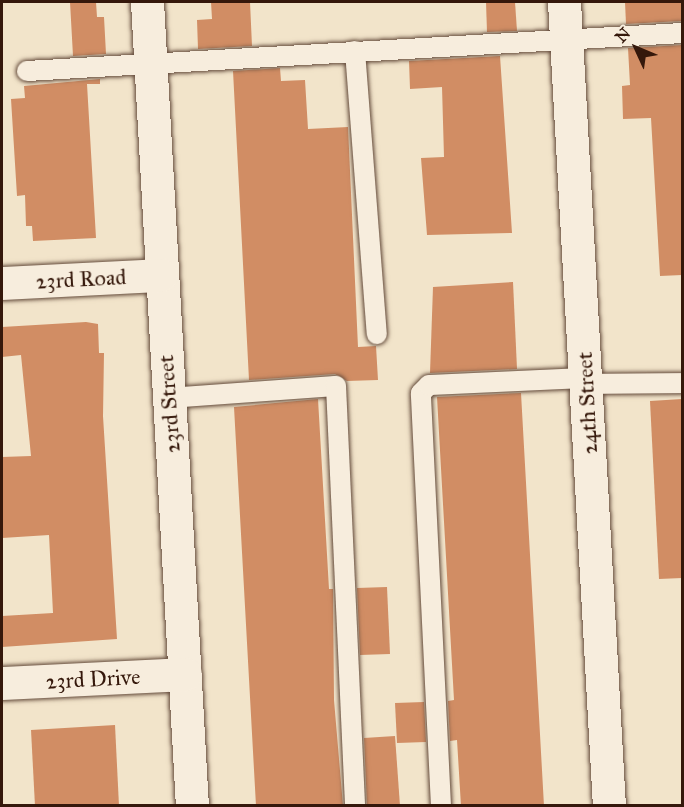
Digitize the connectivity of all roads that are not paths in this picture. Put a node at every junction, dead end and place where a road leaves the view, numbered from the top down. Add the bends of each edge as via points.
1 (147, 2) edge
2 (564, 2) edge
3 (682, 33) edge
4 (566, 38) junction
5 (355, 51) junction
6 (150, 64) junction
7 (27, 71) dead end
8 (161, 275) junction
9 (2, 283) edge
10 (377, 334) dead end
11 (585, 381) junction
12 (682, 384) edge
13 (168, 398) junction
14 (185, 674) junction
15 (2, 683) edge
16 (192, 806) edge
17 (355, 806) edge
18 (441, 806) edge
19 (609, 806) edge

1 - 6 street, 23rd Street
2 - 4 street, 24th Street
3 - 4 lane
4 - 5 lane
4 - 11 street, 24th Street
5 - 6 lane
5 - 10 lane
6 - 7 lane
6 - 8 street, 23rd Street
8 - 9 street, 23rd Road
8 - 13 street, 23rd Street
11 - 12 lane
11 - 18 lane via 429,385 421,393
11 - 19 street, 24th Street
13 - 14 street, 23rd Street
13 - 17 lane via 336,386
14 - 15 street, 23rd Drive
14 - 16 street, 23rd Street

